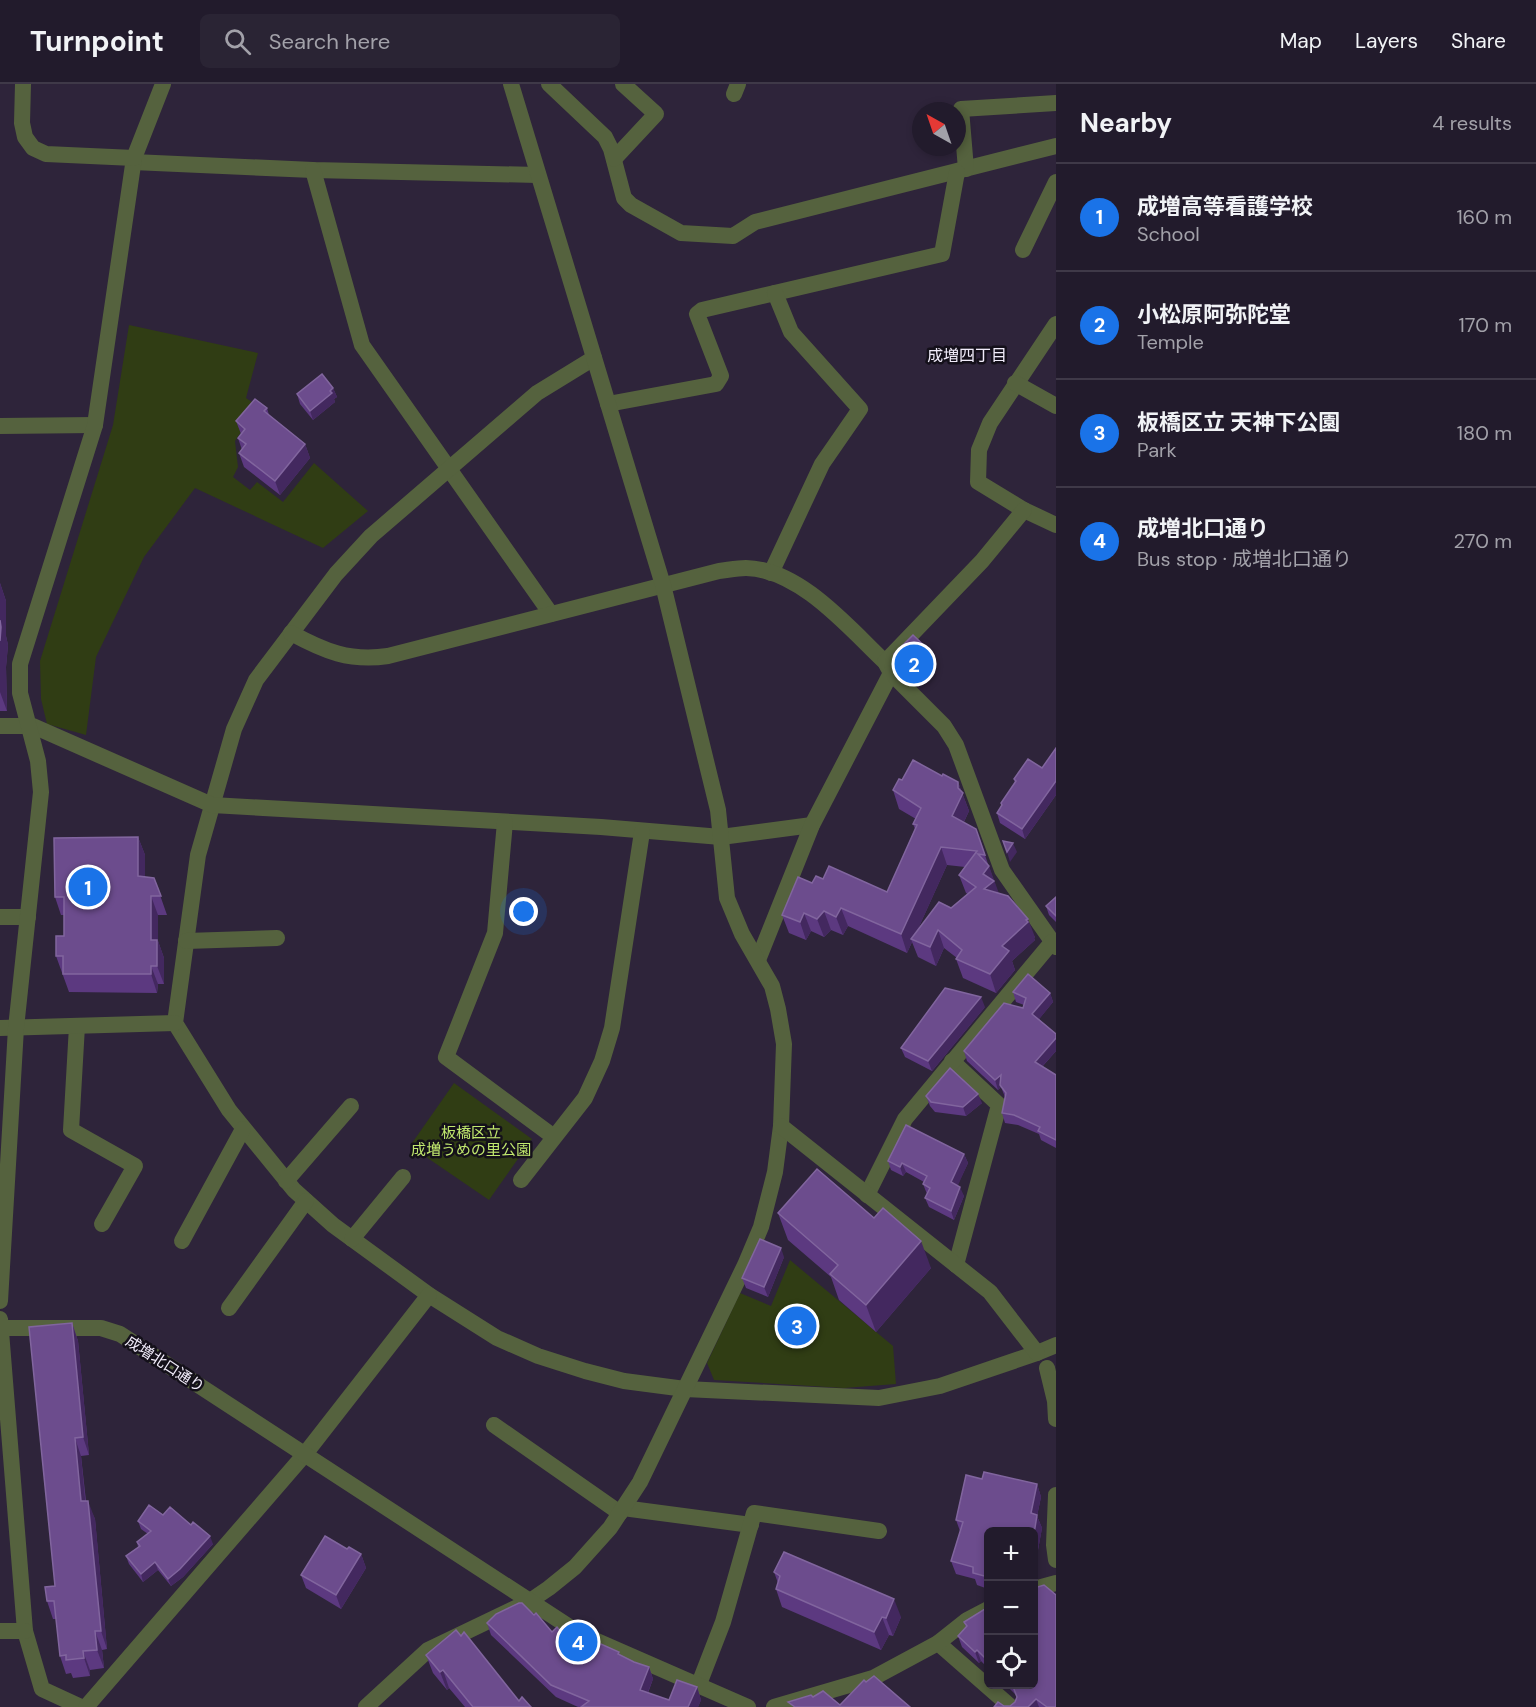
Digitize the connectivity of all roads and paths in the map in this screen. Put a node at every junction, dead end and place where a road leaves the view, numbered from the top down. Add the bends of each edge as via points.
1 (23, 84) edge
2 (163, 84) edge
3 (511, 84) edge
4 (549, 84) edge
5 (623, 84) edge
6 (1056, 102) edge
7 (1054, 151) edge
8 (614, 159) junction
9 (133, 160) junction
10 (313, 170) junction
11 (962, 170) junction
12 (538, 175) junction
13 (1056, 182) edge
14 (1023, 250) dead end
15 (775, 293) junction
16 (1056, 324) edge
17 (594, 358) junction
18 (1015, 383) junction
19 (608, 404) junction
20 (1056, 406) edge
21 (95, 425) junction
22 (0, 426) edge
23 (448, 470) junction
24 (1024, 510) junction
25 (1056, 525) edge
26 (771, 573) junction
27 (663, 585) junction
28 (551, 614) junction
29 (291, 633) junction
30 (888, 668) junction
31 (0, 726) edge
32 (29, 726) junction
33 (212, 805) junction
34 (505, 822) junction
35 (812, 825) junction
36 (642, 832) junction
37 (721, 837) junction
38 (0, 917) edge
39 (28, 917) junction
40 (277, 938) dead end
41 (186, 941) junction
42 (1054, 944) edge
43 (758, 960) junction
44 (175, 1023) junction
45 (77, 1026) junction
46 (8, 1028) edge
47 (952, 1061) junction
48 (351, 1106) dead end
49 (781, 1126) junction
50 (243, 1129) junction
51 (554, 1137) junction
52 (403, 1177) dead end
53 (521, 1180) dead end
54 (286, 1181) junction
55 (867, 1195) junction
56 (3, 1200) edge
57 (306, 1201) junction
58 (102, 1224) dead end
59 (352, 1239) junction
60 (182, 1241) dead end
61 (956, 1265) junction
62 (429, 1295) junction
63 (0, 1301) edge
64 (229, 1308) dead end
65 (0, 1325) edge
66 (1056, 1345) edge
67 (1037, 1353) junction
68 (1051, 1375) edge
69 (685, 1389) junction
70 (1056, 1419) edge
71 (494, 1425) dead end
72 (305, 1454) junction
73 (1056, 1495) edge
74 (621, 1511) junction
75 (751, 1525) junction
76 (879, 1531) dead end
77 (1056, 1560) edge
78 (1056, 1582) edge
79 (1038, 1588) edge
80 (530, 1601) junction
81 (984, 1611) edge
82 (0, 1630) edge
83 (25, 1630) junction
84 (938, 1643) junction
85 (699, 1684) junction
86 (49, 1701) edge
87 (741, 1706) edge
88 (81, 1707) edge
89 (86, 1707) edge
90 (366, 1707) edge
91 (774, 1707) edge
92 (1011, 1707) edge

1 - 9 street via 22,123 33,148 46,154
2 - 9 street
3 - 12 street
4 - 8 street via 605,137
5 - 8 street via 656,114
6 - 11 street via 961,110
7 - 11 street
8 - 11 street via 624,198 631,205 681,233 734,236 755,222
9 - 10 street
9 - 21 street
10 - 12 street
10 - 23 street via 362,345
11 - 15 street via 942,254
12 - 17 street
13 - 14 street
15 - 19 street via 697,314 721,376 716,384
15 - 26 street via 791,332 860,409 822,464
16 - 18 street
17 - 19 street
17 - 23 street via 537,393
18 - 20 street
18 - 24 street via 990,423 979,450 978,482
19 - 27 street
21 - 22 street
21 - 32 street via 20,664 20,693
23 - 28 street
23 - 29 street via 371,536
24 - 25 street
24 - 30 street
26 - 27 street via 748,568 719,571
26 - 30 street via 797,584 825,604
27 - 28 street
27 - 37 street via 718,810
28 - 29 street via 367,659 346,657
29 - 33 street via 256,680 234,729
30 - 35 street
30 - 42 street via 944,726 956,745 1002,870
31 - 32 street
32 - 33 street
32 - 39 street via 41,792
33 - 34 street
33 - 41 street via 198,855
34 - 36 street
34 - 51 street via 495,933 446,1057
35 - 37 street
35 - 43 street
36 - 37 street
36 - 51 street via 612,1028 585,1098
37 - 43 street via 727,898
38 - 39 street
39 - 46 street
40 - 41 street
41 - 44 street
42 - 47 street
43 - 49 street via 772,986 784,1044
44 - 45 street
44 - 50 street
45 - 46 street
45 - 58 street via 71,1130 135,1166
46 - 56 street
47 - 55 street via 905,1119
47 - 61 street via 999,1105
48 - 54 street
49 - 55 street
49 - 69 street via 775,1172 761,1227
50 - 54 street
50 - 60 street
51 - 53 street
52 - 59 street
54 - 57 street
55 - 61 street
56 - 63 street
57 - 59 street
57 - 64 street
59 - 62 street
61 - 67 street via 990,1292
62 - 69 street via 497,1338 537,1356 624,1381
62 - 72 street
65 - 72 street, 成増北口通り via 110,1330
65 - 83 street
66 - 67 street
67 - 68 street
67 - 69 street via 940,1386 879,1398
68 - 70 street
69 - 74 street via 640,1482
71 - 74 street
72 - 80 street, 成増北口通り
72 - 89 street
73 - 77 street
74 - 75 street
74 - 80 street via 575,1567
75 - 76 street via 754,1513
75 - 85 street via 723,1622
78 - 79 street
80 - 85 street, 成増北口通り via 581,1634
80 - 90 street via 428,1650
81 - 84 street
82 - 83 street
83 - 86 street
84 - 91 street via 873,1678
84 - 92 street
85 - 87 street, 成増北口通り
86 - 88 street

